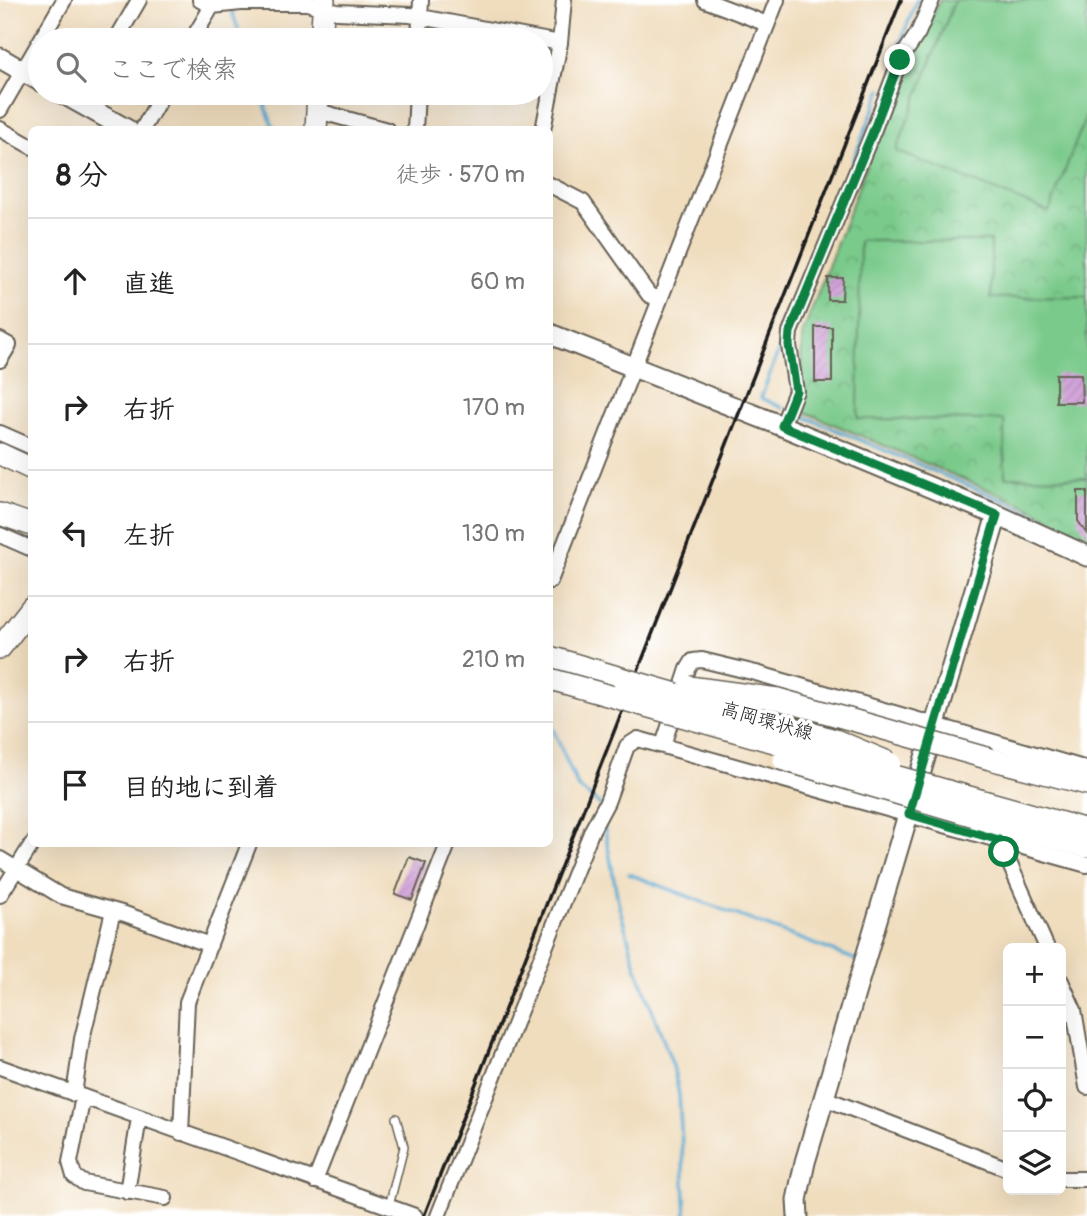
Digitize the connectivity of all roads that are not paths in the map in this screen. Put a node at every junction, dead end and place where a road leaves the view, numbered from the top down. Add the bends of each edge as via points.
1 (64, 0) edge
2 (139, 0) edge
3 (421, 0) edge
4 (564, 0) edge
5 (705, 0) edge
6 (777, 0) edge
7 (932, 0) edge
8 (241, 2) edge
9 (206, 3) edge
10 (323, 4) edge
11 (420, 17) junction
12 (767, 24) junction
13 (47, 28) edge
14 (123, 28) edge
15 (197, 28) edge
16 (322, 28) edge
17 (420, 28) edge
18 (479, 28) edge
19 (553, 42) edge
20 (560, 43) junction
21 (0, 58) edge
22 (28, 61) edge
23 (22, 71) junction
24 (28, 74) edge
25 (553, 79) edge
26 (93, 105) edge
27 (156, 105) edge
28 (416, 105) edge
29 (548, 105) edge
30 (0, 110) edge
31 (317, 111) edge
32 (122, 126) edge
33 (144, 126) edge
34 (372, 126) edge
35 (415, 126) edge
36 (544, 126) edge
37 (0, 129) edge
38 (28, 144) edge
39 (553, 187) edge
40 (658, 299) junction
41 (553, 335) edge
42 (0, 340) edge
43 (0, 360) edge
44 (633, 366) junction
45 (782, 426) junction
46 (0, 433) edge
47 (28, 445) edge
48 (0, 454) edge
49 (28, 467) edge
50 (0, 514) edge
51 (997, 515) junction
52 (28, 524) edge
53 (0, 535) edge
54 (28, 547) edge
55 (1087, 556) edge
56 (553, 573) edge
57 (28, 612) edge
58 (0, 648) edge
59 (553, 658) edge
60 (621, 678) junction
61 (553, 680) edge
62 (807, 688) junction
63 (934, 726) junction
64 (663, 745) junction
65 (1087, 769) edge
66 (783, 779) junction
67 (1087, 784) edge
68 (977, 808) junction
69 (909, 814) junction
70 (1087, 830) edge
71 (999, 840) junction
72 (30, 847) edge
73 (248, 847) edge
74 (447, 847) edge
75 (1087, 847) edge
76 (0, 859) edge
77 (1087, 865) edge
78 (16, 870) junction
79 (0, 895) edge
80 (113, 911) junction
81 (1044, 943) edge
82 (209, 945) junction
83 (1066, 992) edge
84 (0, 1067) edge
85 (1087, 1087) edge
86 (79, 1096) junction
87 (824, 1098) junction
88 (139, 1118) junction
89 (396, 1118) dead end
90 (181, 1133) junction
91 (1003, 1166) edge
92 (1066, 1179) edge
93 (1087, 1179) edge
94 (315, 1181) junction
95 (127, 1192) junction
96 (164, 1199) dead end
97 (381, 1209) edge
98 (415, 1216) edge
99 (438, 1216) edge
100 (798, 1216) edge

1 - 13 street
2 - 14 street
3 - 11 street
4 - 20 street
5 - 12 street
6 - 12 street
7 - 45 street via 900,60 790,332 796,391
8 - 9 street
8 - 10 street
9 - 15 street
10 - 11 street via 337,12
10 - 16 main road
11 - 17 street
11 - 18 street
12 - 40 street
19 - 20 street
20 - 25 street
21 - 23 street
22 - 23 street
23 - 24 street
23 - 30 street
26 - 32 street
27 - 33 street
28 - 35 street
29 - 36 street
31 - 34 street
37 - 38 street
39 - 40 street via 583,202 649,295
40 - 44 street
41 - 44 street
42 - 43 street via 9,345
44 - 45 street
44 - 56 street
45 - 51 street
46 - 47 street
48 - 49 main road
50 - 52 main road
51 - 55 street
51 - 63 street
53 - 54 street
57 - 58 main road
59 - 60 main road, 高岡環状線
60 - 67 main road, bridge via 778,699
60 - 68 main road, 高岡環状線, bridge via 835,740
61 - 68 main road, 高岡環状線, bridge
62 - 63 street
62 - 64 street via 693,661
62 - 66 street
63 - 65 street
63 - 69 street
64 - 66 street
64 - 99 street via 638,739 627,746
66 - 69 street
68 - 70 main road, 高岡環状線
68 - 75 main road
69 - 71 street
69 - 87 street
71 - 77 street
71 - 81 street
72 - 78 street
73 - 82 street
74 - 94 street
76 - 78 street
78 - 79 street
78 - 80 street via 61,896
80 - 82 street
80 - 86 street via 82,1039
82 - 90 street via 187,1002
83 - 85 street via 1074,1010
84 - 86 street
86 - 88 street
86 - 95 street via 70,1161 74,1176 84,1184
87 - 91 street
87 - 100 street via 805,1162
88 - 90 street
88 - 95 street
89 - 97 lane via 404,1147
90 - 94 street
92 - 93 street
94 - 97 street
95 - 96 street
97 - 98 street

